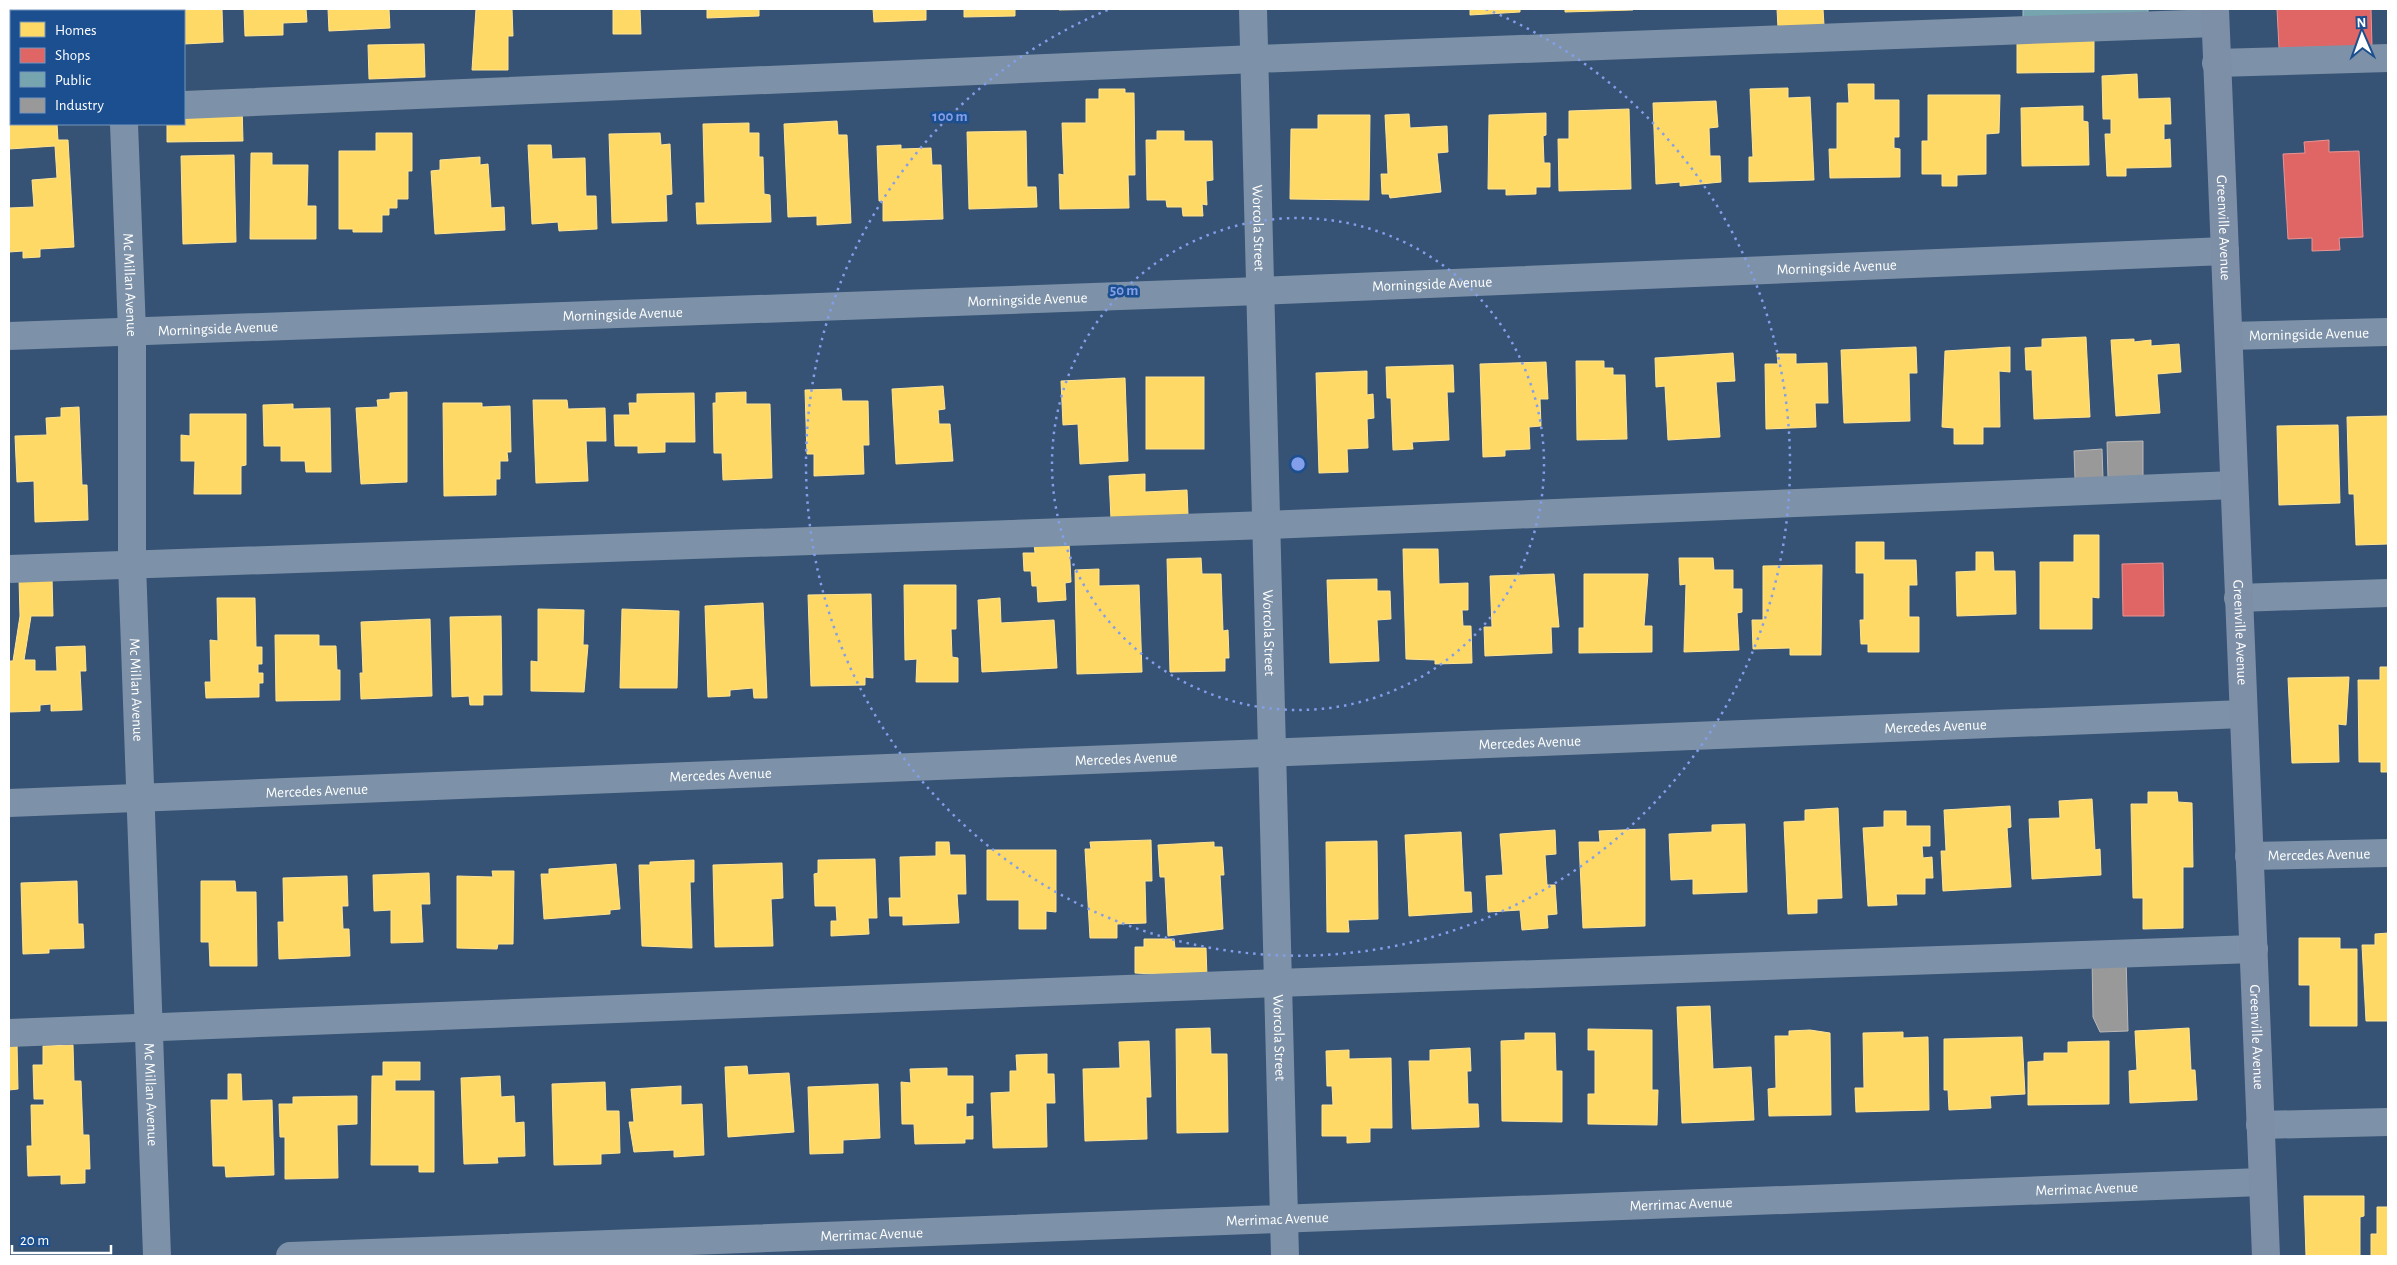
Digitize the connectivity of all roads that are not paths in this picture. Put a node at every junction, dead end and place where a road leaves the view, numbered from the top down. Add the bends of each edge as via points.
1 (1253, 9) edge
2 (2215, 16) edge
3 (2388, 58) edge
4 (1255, 59) junction
5 (2216, 63) junction
6 (185, 105) edge
7 (124, 125) edge
8 (2225, 251) junction
9 (1260, 291) junction
10 (132, 331) junction
11 (2388, 332) edge
12 (9, 336) edge
13 (2229, 336) junction
14 (2234, 486) junction
15 (1267, 525) junction
16 (132, 564) junction
17 (9, 569) edge
18 (2388, 593) edge
19 (2238, 598) junction
20 (2243, 714) junction
21 (1272, 754) junction
22 (140, 797) junction
23 (9, 803) edge
24 (2388, 853) edge
25 (2249, 856) junction
26 (2254, 949) junction
27 (1277, 983) junction
28 (150, 1027) junction
29 (9, 1033) edge
30 (2388, 1122) edge
31 (2260, 1125) junction
32 (2262, 1182) junction
33 (1283, 1219) junction
34 (157, 1256) edge
35 (290, 1256) edge
36 (1285, 1256) edge
37 (2266, 1256) edge

1 - 4 street, Worcola Street
2 - 4 street
2 - 5 main road, Greenville Avenue
3 - 5 street
4 - 6 street
4 - 9 street, Worcola Street
5 - 8 main road, Greenville Avenue
7 - 10 street, Mc Millan Avenue
8 - 9 street, Morningside Avenue
8 - 13 main road, Greenville Avenue
9 - 10 street, Morningside Avenue
9 - 15 street, Worcola Street
10 - 12 street, Morningside Avenue
10 - 16 street, Mc Millan Avenue
11 - 13 street, Morningside Avenue
13 - 14 main road, Greenville Avenue
14 - 15 street
14 - 19 main road, Greenville Avenue
15 - 16 street
15 - 21 street, Worcola Street
16 - 17 street
16 - 22 street, Mc Millan Avenue
18 - 19 street
19 - 20 main road, Greenville Avenue
20 - 21 street, Mercedes Avenue
20 - 25 main road, Greenville Avenue
21 - 22 street, Mercedes Avenue
21 - 27 street, Worcola Street
22 - 23 street, Mercedes Avenue
22 - 28 street, Mc Millan Avenue
24 - 25 street, Mercedes Avenue
25 - 26 main road, Greenville Avenue
26 - 27 street
26 - 31 main road, Greenville Avenue
27 - 28 street
27 - 33 street, Worcola Street
28 - 29 street
28 - 34 street, Mc Millan Avenue
30 - 31 street
31 - 32 main road, Greenville Avenue
32 - 33 street, Merrimac Avenue
32 - 37 main road, Greenville Avenue
33 - 35 street, Merrimac Avenue
33 - 36 street, Worcola Street

